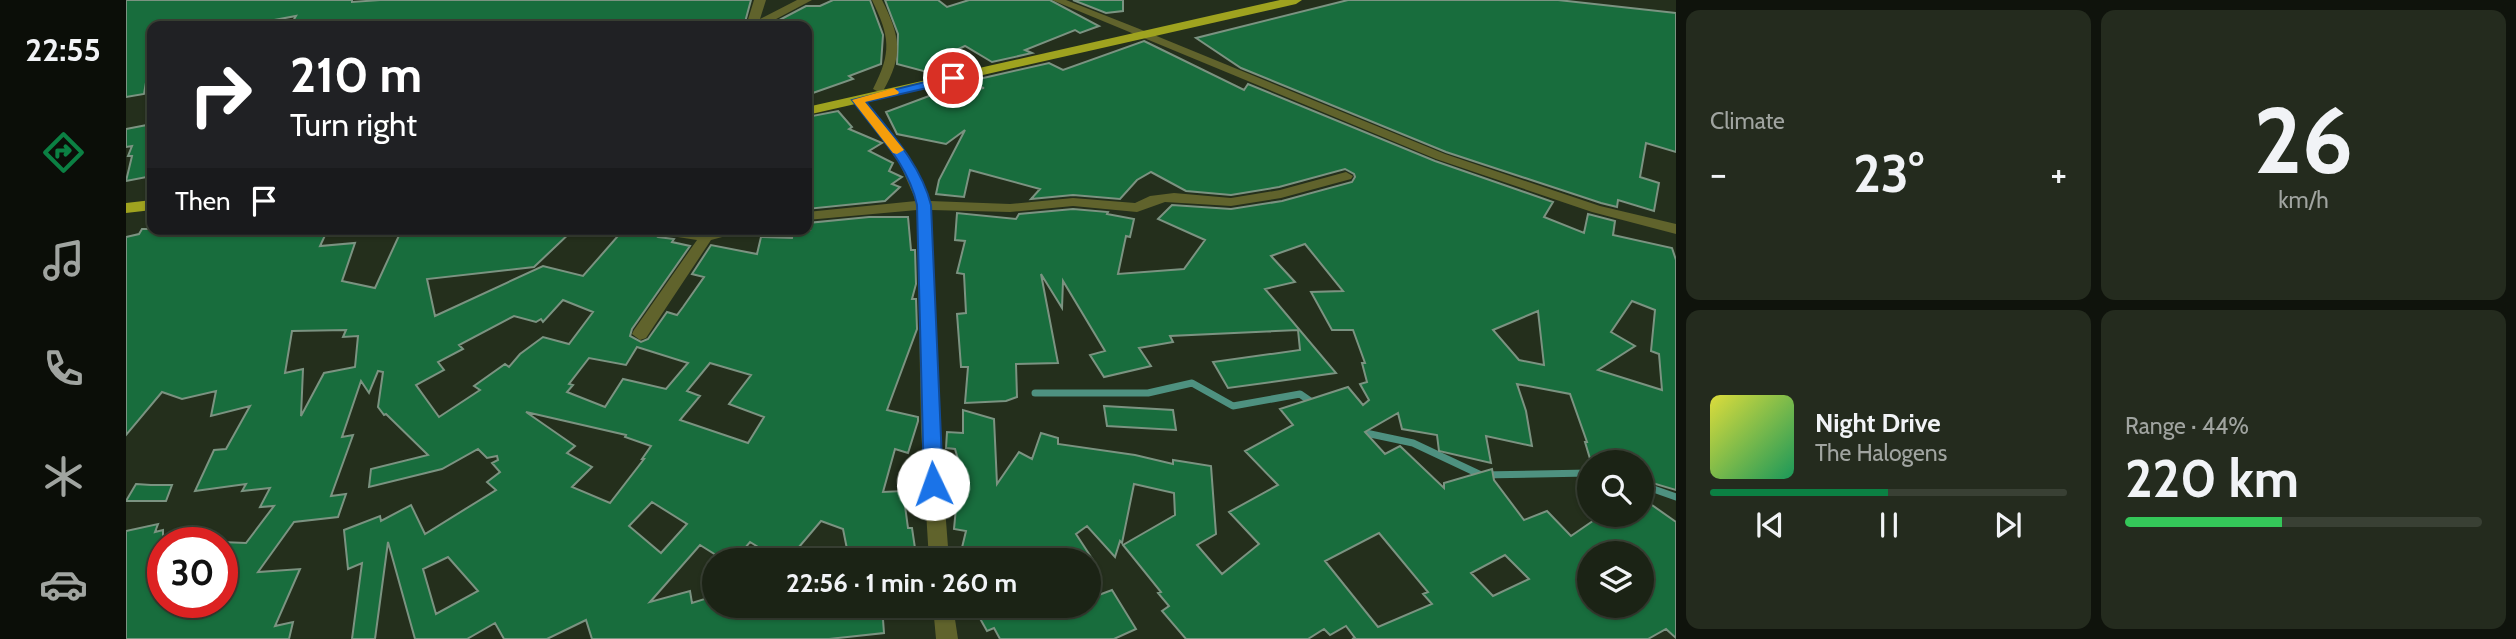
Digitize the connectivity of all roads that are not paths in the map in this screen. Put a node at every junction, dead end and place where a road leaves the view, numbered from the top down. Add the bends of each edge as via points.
1 (760, 0) edge
2 (806, 0) edge
3 (877, 0) edge
4 (1057, 0) edge
5 (1273, 0) edge
6 (1296, 0) edge
7 (754, 21) edge
8 (763, 21) edge
9 (1138, 33) junction
10 (878, 89) junction
11 (858, 100) junction
12 (812, 103) edge
13 (812, 110) edge
14 (1346, 176) dead end
15 (147, 196) edge
16 (126, 198) edge
17 (924, 205) junction
18 (147, 206) edge
19 (126, 208) edge
20 (812, 216) edge
21 (1676, 229) edge
22 (694, 235) edge
23 (714, 235) edge
24 (706, 237) junction
25 (640, 334) dead end
26 (938, 548) edge
27 (944, 618) edge
28 (947, 639) edge

1 - 7 street
2 - 8 street
3 - 10 street via 895,39 892,60
4 - 9 street
5 - 9 highway
6 - 9 highway
9 - 10 highway
9 - 11 highway
9 - 21 street via 1527,188
10 - 12 highway
11 - 13 highway
11 - 17 street via 901,155 920,186
14 - 17 street via 1260,199 1218,202 1168,197 1148,200 1137,208 1073,202 1010,208
15 - 16 highway
17 - 20 street
17 - 26 street
18 - 19 highway
22 - 24 street
23 - 24 street
24 - 25 street
27 - 28 street

